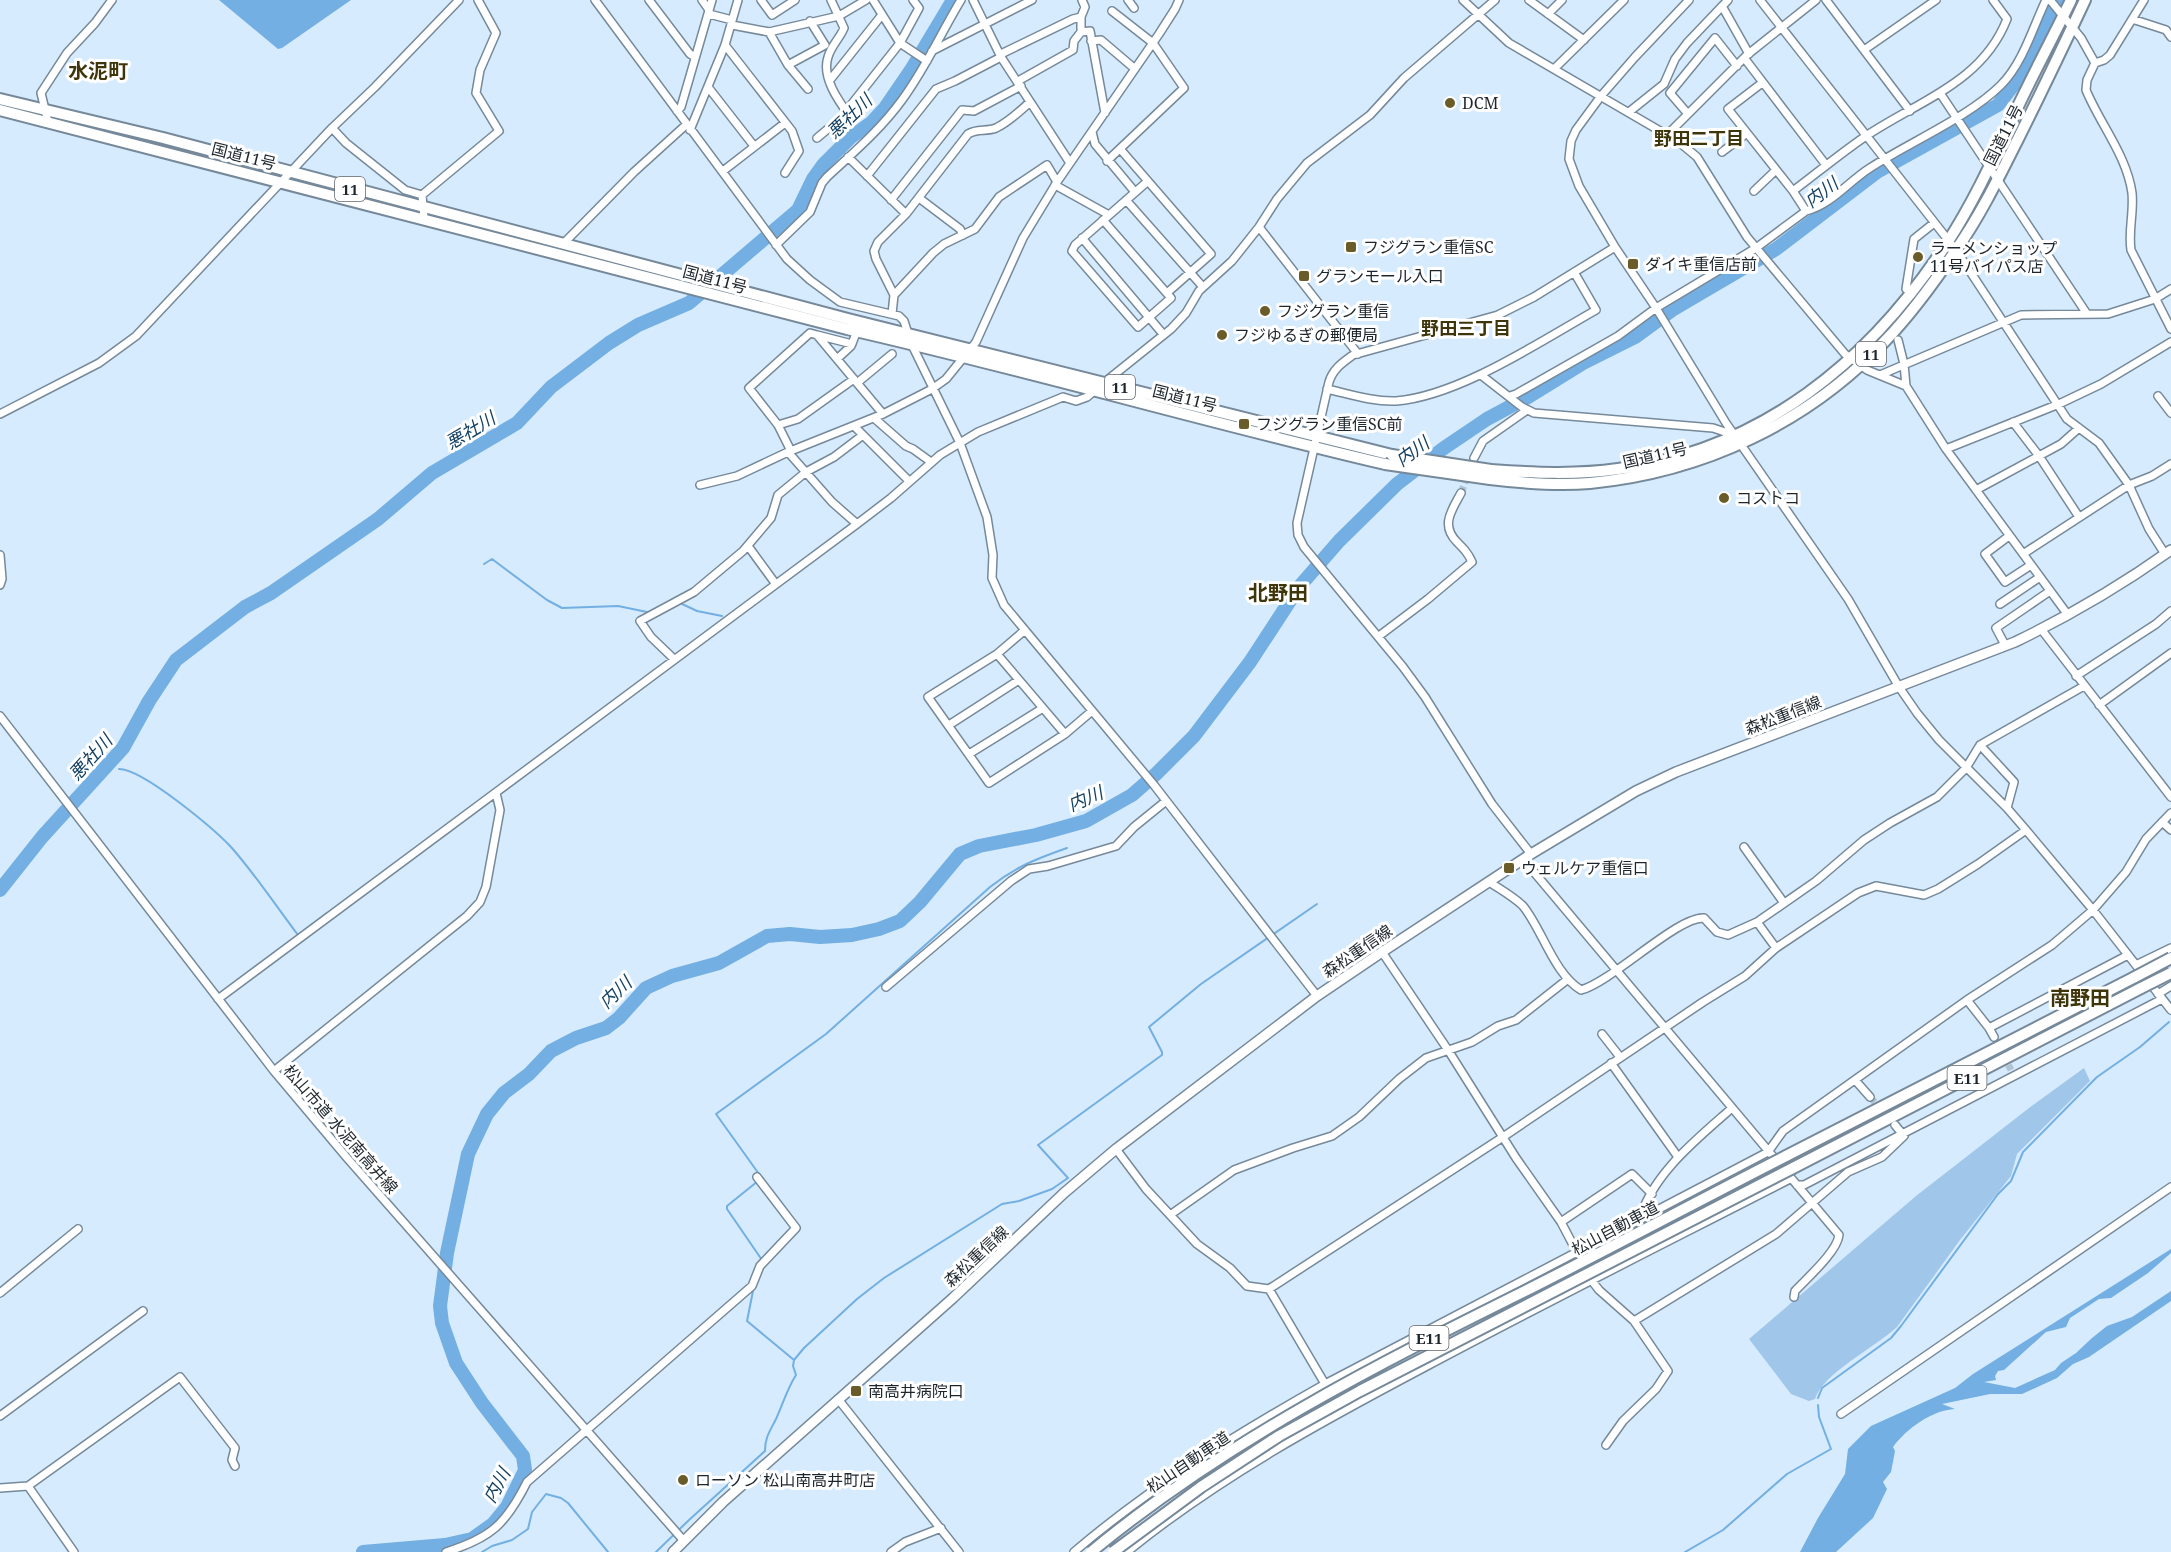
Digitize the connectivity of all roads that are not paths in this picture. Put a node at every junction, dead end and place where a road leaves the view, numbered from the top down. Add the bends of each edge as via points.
1 (112, 0) edge
2 (459, 0) edge
3 (478, 0) edge
4 (595, 0) edge
5 (649, 0) edge
6 (702, 0) edge
7 (712, 0) edge
8 (738, 0) edge
9 (761, 0) edge
10 (795, 0) edge
11 (831, 0) edge
12 (866, 0) edge
13 (873, 0) edge
14 (914, 0) edge
15 (961, 0) edge
16 (973, 0) edge
17 (1032, 0) edge
18 (1082, 0) edge
19 (1128, 0) edge
20 (1179, 0) edge
21 (1463, 0) edge
22 (1495, 0) edge
23 (1529, 0) edge
24 (1562, 0) edge
25 (1624, 0) edge
26 (1689, 0) edge
27 (1760, 0) edge
28 (1816, 0) edge
29 (1826, 0) edge
30 (1936, 0) edge
31 (1993, 0) edge
32 (2048, 0) edge
33 (2070, 0) edge
34 (2085, 0) edge
35 (2144, 0) edge
36 (1725, 3) edge
37 (1134, 8) dead end
38 (1112, 11) dead end
39 (709, 12) junction
40 (2061, 13) junction
41 (1548, 14) junction
42 (1479, 15) junction
43 (839, 16) junction
44 (881, 16) junction
45 (1081, 17) junction
46 (2132, 19) junction
47 (810, 21) junction
48 (732, 22) junction
49 (986, 23) junction
50 (1782, 28) junction
51 (2072, 28) junction
52 (769, 32) junction
53 (1081, 32) junction
54 (2171, 37) edge
55 (1584, 40) junction
56 (1091, 41) junction
57 (900, 43) junction
58 (1152, 43) junction
59 (725, 45) junction
60 (1864, 50) junction
61 (932, 51) junction
62 (1001, 55) junction
63 (1747, 56) junction
64 (695, 57) junction
65 (925, 60) junction
66 (2095, 63) junction
67 (788, 65) junction
68 (1737, 66) junction
69 (1555, 68) junction
70 (1135, 69) junction
71 (830, 80) junction
72 (1761, 82) junction
73 (1019, 84) junction
74 (708, 87) junction
75 (808, 90) dead end
76 (1940, 93) junction
77 (1601, 96) junction
78 (0, 99) edge
79 (1030, 102) junction
80 (0, 110) edge
81 (45, 110) junction
82 (677, 111) junction
83 (1910, 111) junction
84 (1629, 112) junction
85 (1105, 113) junction
86 (848, 114) junction
87 (1688, 114) junction
88 (1957, 118) junction
89 (48, 122) junction
90 (785, 123) junction
91 (689, 127) junction
92 (332, 128) junction
93 (1092, 132) junction
94 (1747, 133) junction
95 (1667, 135) junction
96 (1866, 136) junction
97 (817, 138) dead end
98 (754, 146) junction
99 (1121, 150) junction
100 (1722, 152) dead end
101 (848, 158) junction
102 (1885, 160) junction
103 (1107, 161) junction
104 (1070, 163) junction
105 (1826, 165) junction
106 (1990, 167) junction
107 (1776, 170) junction
108 (723, 171) junction
109 (785, 173) dead end
110 (867, 176) junction
111 (286, 177) junction
112 (1998, 178) junction
113 (1148, 181) junction
114 (1056, 184) junction
115 (1754, 191) dead end
116 (1135, 192) junction
117 (1793, 192) junction
118 (422, 195) junction
119 (919, 198) junction
120 (891, 200) junction
121 (1126, 200) junction
122 (1806, 211) junction
123 (423, 213) junction
124 (906, 214) junction
125 (1106, 217) junction
126 (1934, 223) junction
127 (1259, 227) junction
128 (963, 235) junction
129 (1082, 238) junction
130 (1948, 241) junction
131 (774, 242) junction
132 (1615, 247) junction
133 (559, 248) junction
134 (1956, 250) junction
135 (1758, 251) junction
136 (1574, 272) junction
137 (1190, 273) junction
138 (696, 284) junction
139 (1203, 288) junction
140 (2171, 289) edge
141 (1910, 292) junction
142 (1167, 293) junction
143 (894, 295) junction
144 (2158, 297) junction
145 (2171, 297) edge
146 (1657, 309) junction
147 (2087, 314) junction
148 (892, 315) junction
149 (1149, 317) junction
150 (2004, 322) junction
151 (2171, 329) edge
152 (857, 331) junction
153 (1163, 334) junction
154 (817, 335) junction
155 (910, 338) junction
156 (1898, 340) dead end
157 (2169, 343) edge
158 (852, 344) junction
159 (967, 352) junction
160 (2171, 352) edge
161 (892, 354) dead end
162 (1358, 354) junction
163 (837, 359) junction
164 (1856, 362) junction
165 (1904, 364) junction
166 (1481, 375) junction
167 (1880, 375) junction
168 (855, 381) junction
169 (1105, 383) junction
170 (1906, 386) junction
171 (932, 389) junction
172 (1095, 390) junction
173 (1327, 390) junction
174 (2158, 396) dead end
175 (1511, 397) junction
176 (2059, 404) junction
177 (1524, 408) junction
178 (2171, 413) edge
179 (0, 414) edge
180 (884, 414) junction
181 (874, 418) junction
182 (2013, 422) junction
183 (778, 425) junction
184 (854, 426) junction
185 (2079, 428) junction
186 (863, 435) junction
187 (1738, 440) junction
188 (960, 443) junction
189 (1316, 443) junction
190 (1946, 449) junction
191 (790, 452) junction
192 (2039, 456) junction
193 (1474, 458) tunnel mouth
194 (931, 462) junction
195 (2171, 464) edge
196 (806, 472) junction
197 (909, 482) junction
198 (700, 485) dead end
199 (2129, 485) junction
200 (1976, 490) junction
201 (1461, 493) tunnel mouth
202 (2079, 518) junction
203 (857, 524) junction
204 (2009, 536) junction
205 (748, 546) junction
206 (2168, 552) edge
207 (2023, 554) junction
208 (0, 555) edge
209 (2031, 565) junction
210 (2040, 577) junction
211 (775, 583) junction
212 (0, 585) edge
213 (2050, 591) junction
214 (2000, 604) dead end
215 (2171, 611) edge
216 (2068, 615) junction
217 (2041, 629) junction
218 (1025, 630) junction
219 (1379, 636) junction
220 (2005, 645) junction
221 (2171, 653) edge
222 (997, 654) junction
223 (674, 659) junction
224 (2076, 676) junction
225 (1019, 680) junction
226 (2084, 686) junction
227 (1899, 687) junction
228 (2099, 705) junction
229 (1043, 708) junction
230 (1092, 711) junction
231 (0, 716) edge
232 (949, 725) junction
233 (1065, 734) junction
234 (1980, 745) junction
235 (969, 754) junction
236 (1966, 768) junction
237 (496, 793) junction
238 (2171, 797) edge
239 (1166, 801) junction
240 (2007, 808) junction
241 (2171, 813) edge
242 (2162, 822) junction
243 (2026, 830) junction
244 (2171, 830) edge
245 (1744, 847) dead end
246 (1527, 857) junction
247 (1489, 882) junction
248 (1784, 903) junction
249 (2093, 910) junction
250 (1757, 922) junction
251 (1776, 948) junction
252 (2171, 948) edge
253 (1382, 952) junction
254 (2128, 955) junction
255 (2171, 958) edge
256 (1616, 970) junction
257 (2136, 971) junction
258 (2171, 973) edge
259 (1568, 979) junction
260 (2171, 986) edge
261 (886, 987) dead end
262 (1317, 996) junction
263 (2160, 996) junction
264 (218, 999) junction
265 (1967, 1000) junction
266 (2171, 1010) edge
267 (1989, 1028) junction
268 (1664, 1029) junction
269 (1602, 1034) dead end
270 (1994, 1036) tunnel mouth
271 (1448, 1050) junction
272 (1620, 1057) junction
273 (1611, 1063) junction
274 (274, 1071) junction
275 (1855, 1080) junction
276 (1870, 1097) tunnel mouth
277 (1732, 1108) junction
278 (1895, 1125) tunnel mouth
279 (1903, 1134) junction
280 (1503, 1137) junction
281 (1116, 1149) junction
282 (1768, 1152) junction
283 (1678, 1157) junction
284 (1791, 1174) junction
285 (757, 1177) dead end
286 (1797, 1185) junction
287 (2171, 1186) edge
288 (1652, 1194) junction
289 (1812, 1204) junction
290 (1170, 1215) junction
291 (1639, 1221) junction
292 (1562, 1222) junction
293 (78, 1229) dead end
294 (1576, 1253) junction
295 (1592, 1281) junction
296 (1269, 1289) junction
297 (0, 1293) edge
298 (1794, 1297) dead end
299 (143, 1311) dead end
300 (1634, 1321) junction
301 (1325, 1384) junction
302 (838, 1400) junction
303 (1841, 1414) dead end
304 (0, 1416) edge
305 (588, 1430) junction
306 (1606, 1445) dead end
307 (235, 1466) dead end
308 (28, 1486) junction
309 (0, 1487) edge
310 (941, 1528) junction
311 (684, 1541) junction
312 (74, 1552) edge
313 (446, 1552) edge
314 (673, 1552) edge
315 (891, 1552) edge
316 (959, 1552) edge
317 (1074, 1552) edge
318 (1091, 1552) edge
319 (1113, 1552) edge
320 (1127, 1552) edge

1 - 81 street via 67,53 41,93
2 - 92 street
3 - 118 street via 496,33 480,70 476,93 498,131
4 - 82 street
5 - 64 street
6 - 39 street
7 - 39 street
8 - 48 street
9 - 10 street via 772,15
11 - 43 street
12 - 43 street
13 - 44 street
14 - 57 street via 919,8
15 - 61 street
16 - 49 street
17 - 49 street
18 - 45 street via 1085,12
19 - 37 street
20 - 58 street
21 - 42 street
22 - 42 street
23 - 41 street
24 - 41 street
25 - 55 street
26 - 77 street
27 - 50 street
28 - 50 street
29 - 60 street
30 - 60 street
31 - 76 street via 2007,19 2004,28 1982,62
32 - 40 street
32 - 88 street via 2009,74 1993,92
33 - 40 highway, 国道11号 / 11
34 - 51 highway, 国道11号 / 11
35 - 46 street
36 - 63 street
36 - 84 street via 1687,43 1664,84
38 - 58 street
39 - 48 street
39 - 64 street
40 - 51 street
40 - 106 highway, 国道11号 / 11
41 - 55 street
42 - 69 street via 1509,43
42 - 127 street via 1404,78 1370,115 1307,163 1276,199
43 - 47 street
43 - 71 street via 844,28 828,57 826,72
44 - 57 street
44 - 71 street
45 - 53 street
45 - 62 street
46 - 54 street via 2166,30
46 - 66 street via 2110,54
47 - 52 street
47 - 67 street via 825,45
48 - 52 street
48 - 59 street
49 - 61 street
49 - 62 street
50 - 63 street
50 - 96 street
51 - 66 street
51 - 112 highway, 国道11号 / 11
52 - 67 street
53 - 56 street via 1090,32
53 - 73 street via 1073,50
55 - 69 street
56 - 70 street via 1101,40
56 - 85 street
57 - 65 street
57 - 86 street
58 - 70 street
58 - 99 street via 1184,88
59 - 74 street
59 - 90 street
60 - 83 street
61 - 65 street
62 - 73 street
62 - 110 street via 936,89
63 - 68 street
63 - 72 street
64 - 82 street
65 - 101 street via 902,100
66 - 144 street via 2086,90 2126,170 2132,193 2132,250
67 - 75 street
68 - 87 street
68 - 87 street via 1715,38 1670,93
69 - 77 street
70 - 85 street
71 - 86 street
72 - 94 street via 1728,109
72 - 105 street
73 - 79 street
73 - 120 street via 974,111 962,110
74 - 91 street
74 - 98 street
76 - 83 street
76 - 88 street
77 - 84 street
77 - 132 street via 1576,130 1569,159 1579,186
78 - 81 highway, 国道11号 / 11
79 - 104 street
79 - 119 street via 996,128 968,134
80 - 89 highway, 国道11号 / 11
81 - 89 street
81 - 111 highway, 国道11号 / 11 via 163,138
82 - 91 street
83 - 96 street
84 - 95 street
85 - 93 street
86 - 97 street
87 - 95 street
88 - 102 street
88 - 106 street
89 - 111 highway, 国道11号 / 11
90 - 98 street
90 - 109 street via 799,151
91 - 108 street
91 - 133 street via 634,172
92 - 111 street
92 - 118 street via 405,190
93 - 103 street
93 - 104 street
94 - 100 street
94 - 107 street
95 - 135 street via 1697,156
96 - 102 street
96 - 105 street
98 - 108 street
99 - 103 street
99 - 113 street
101 - 110 street
101 - 131 street via 822,183 810,212
102 - 122 street via 1817,208
102 - 126 street
103 - 116 street
104 - 114 street
105 - 117 street
106 - 112 street
106 - 130 highway, 国道11号 / 11
107 - 115 street
107 - 117 street
108 - 131 street
110 - 120 street
111 - 123 highway, 国道11号 / 11
111 - 179 street via 136,336 99,363
112 - 134 highway, 国道11号 / 11
112 - 147 street
113 - 116 street
113 - 137 street via 1211,254
114 - 125 street
114 - 128 street via 1047,165 999,196 981,224
114 - 159 street via 1023,238 976,342
116 - 121 street
117 - 122 street
118 - 123 street
119 - 124 street
119 - 128 street
120 - 124 street
121 - 125 street
121 - 137 street
122 - 135 street
123 - 133 highway, 国道11号 / 11
124 - 143 street via 874,251
125 - 129 street
125 - 142 street
126 - 130 street
126 - 141 street via 1914,239 1906,289
127 - 139 street via 1232,261
127 - 162 street
128 - 143 street via 933,253
129 - 149 street
129 - 149 street via 1072,251 1138,327
130 - 134 street
130 - 141 highway, 国道11号 / 11
131 - 148 street via 810,280 840,302
132 - 136 street
132 - 146 street
133 - 138 highway, 国道11号 / 11
134 - 150 street
134 - 164 highway, 国道11号 / 11 via 1887,339
135 - 146 street
135 - 164 street
136 - 162 street via 1498,315
136 - 166 street via 1596,310
137 - 139 street
137 - 142 street
138 - 152 highway, 国道11号 / 11 via 711,293
138 - 155 highway, 国道11号 / 11 via 720,285
139 - 153 street via 1186,313
140 - 144 street
141 - 164 highway, 国道11号 / 11
142 - 149 street via 1171,298
143 - 148 street
144 - 145 street
144 - 147 street via 2108,314
144 - 151 street
146 - 175 street
146 - 187 street
147 - 150 street via 2021,315
148 - 155 street via 904,321
149 - 153 street
150 - 165 street
150 - 176 street
152 - 155 highway, 国道11号 / 11
152 - 158 street
153 - 169 street
154 - 158 street
154 - 163 street
154 - 183 street via 810,333 749,388
155 - 159 highway, 国道11号 / 11
155 - 171 street
156 - 165 street
157 - 160 street
157 - 176 street
158 - 163 street
159 - 169 highway, 国道11号 / 11
159 - 171 street via 946,379
159 - 172 highway, 国道11号 / 11
161 - 168 street
162 - 173 street via 1336,369
163 - 168 street
164 - 167 street
164 - 187 highway, 国道11号 / 11 via 1804,410
165 - 167 street
165 - 170 street
166 - 173 street via 1395,401
166 - 175 street
167 - 170 street
168 - 180 street
168 - 183 street via 798,419
169 - 172 street
169 - 189 highway, 国道11号 / 11
170 - 190 street
171 - 180 street
171 - 188 street
172 - 188 street via 1076,401 1062,397
172 - 189 highway, 国道11号 / 11
173 - 189 street
174 - 178 street
175 - 177 street
176 - 182 street
176 - 185 street via 2067,419
177 - 187 street via 1534,413 1713,428
177 - 193 street via 1483,441
180 - 181 street
181 - 184 street
181 - 194 street
182 - 190 street
182 - 192 street
183 - 191 street
184 - 186 street
184 - 191 street
185 - 192 street
185 - 199 street via 2099,443
186 - 196 street
186 - 197 street
187 - 189 highway, 国道11号 / 11, bridge via 1618,469 1567,474 1491,474 1388,459
187 - 227 street via 1848,599
188 - 194 street
188 - 218 street via 987,517 992,578 1004,605
189 - 219 street via 1297,523 1298,535 1314,560
190 - 200 street
191 - 196 street
191 - 198 street via 737,476
192 - 200 street
192 - 202 street
194 - 197 street
195 - 199 street
196 - 203 street
196 - 205 street via 778,495 771,518
197 - 203 street
199 - 202 street
199 - 206 street via 2149,529
200 - 204 street
201 - 219 street via 1448,526 1472,562
202 - 207 street
203 - 211 street
204 - 207 street
204 - 209 street via 1985,554 2005,582
205 - 211 street
205 - 223 street via 694,592 640,621
206 - 216 main road, 森松重信線
207 - 209 street
208 - 212 street
209 - 210 street
210 - 213 street
210 - 214 street
211 - 223 street
213 - 216 street
213 - 220 street via 1995,628
215 - 224 street
216 - 217 main road, 森松重信線
217 - 220 main road, 森松重信線
217 - 224 street
218 - 222 street
218 - 230 street
219 - 246 street via 1425,697
220 - 227 main road, 森松重信線
221 - 228 street
222 - 225 street
222 - 232 street via 928,697
223 - 237 street
224 - 226 street
225 - 229 street
225 - 232 street
226 - 228 street
226 - 234 street
227 - 236 street
227 - 246 main road, 森松重信線 via 1676,772 1636,791
228 - 238 street
229 - 233 street
229 - 235 street
230 - 233 street
230 - 239 street
231 - 264 street, 松山市道 水泥南高井線
232 - 235 street
233 - 235 street via 989,783
234 - 236 street
234 - 240 street via 2014,782
236 - 240 street
236 - 248 street via 1937,797 1864,840
237 - 264 street
237 - 274 street via 500,810 480,902
239 - 261 street via 1116,846 1029,869 977,908
239 - 262 street
240 - 243 street
241 - 242 street
242 - 244 street
242 - 249 street
243 - 249 street
243 - 251 street via 1924,895 1876,886 1866,888
245 - 248 street
246 - 247 main road, 森松重信線
246 - 256 street
247 - 253 main road, 森松重信線
247 - 259 street via 1525,909
248 - 250 street
249 - 254 street
249 - 265 street via 2052,945
250 - 251 street
250 - 256 street via 1728,935 1697,917
251 - 268 street via 1745,976
252 - 257 street
253 - 262 main road, 森松重信線
253 - 271 street
254 - 257 street
254 - 267 street
255 - 257 highway, 松山自動車道 / E11, bridge
256 - 259 street via 1581,990
256 - 268 street
257 - 263 street
257 - 318 highway, 松山自動車道 / E11, bridge via 1602,1252 1435,1335 1272,1424 1193,1475
258 - 284 highway, 松山自動車道 / E11, bridge
259 - 271 street via 1523,1016
260 - 263 street
262 - 281 main road, 森松重信線
263 - 266 street
263 - 279 street
264 - 274 street, 松山市道 水泥南高井線
265 - 267 street
265 - 275 street
267 - 270 street
268 - 272 street
268 - 277 street
269 - 272 street
271 - 280 street
271 - 290 street via 1426,1059 1399,1079 1359,1117 1332,1136 1234,1170
272 - 273 street
273 - 280 street
273 - 283 street
274 - 305 street, 松山市道 水泥南高井線
275 - 276 street
275 - 282 street via 1783,1131
277 - 282 street
277 - 283 street
278 - 279 street
279 - 286 street via 1804,1185
279 - 289 street via 1882,1157 1848,1172
280 - 292 street
280 - 296 street
281 - 290 street
281 - 302 main road, 森松重信線
282 - 284 street
282 - 291 street
283 - 288 street
284 - 286 street
284 - 295 street
284 - 319 highway, 松山自動車道 / E11, bridge via 1360,1391 1279,1436
285 - 305 street via 796,1228 760,1266 752,1286
286 - 289 street
287 - 303 street
288 - 291 street
288 - 292 street via 1632,1174
289 - 298 street via 1839,1235 1838,1242
289 - 300 street via 1767,1240
290 - 296 street via 1197,1244 1247,1286
291 - 294 street
292 - 294 street
293 - 297 street
294 - 295 street
294 - 301 street
295 - 300 street
295 - 320 street via 1291,1440 1243,1468
296 - 301 street
299 - 304 street
300 - 306 street via 1668,1371
301 - 317 street via 1218,1448 1109,1523
302 - 310 street
302 - 311 main road, 森松重信線
305 - 311 street, 松山市道 水泥南高井線
305 - 313 street via 527,1482 515,1505 494,1530 480,1540
307 - 308 street via 235,1448 180,1377
308 - 309 street
308 - 312 street
310 - 315 street
310 - 316 street
311 - 314 main road, 森松重信線

